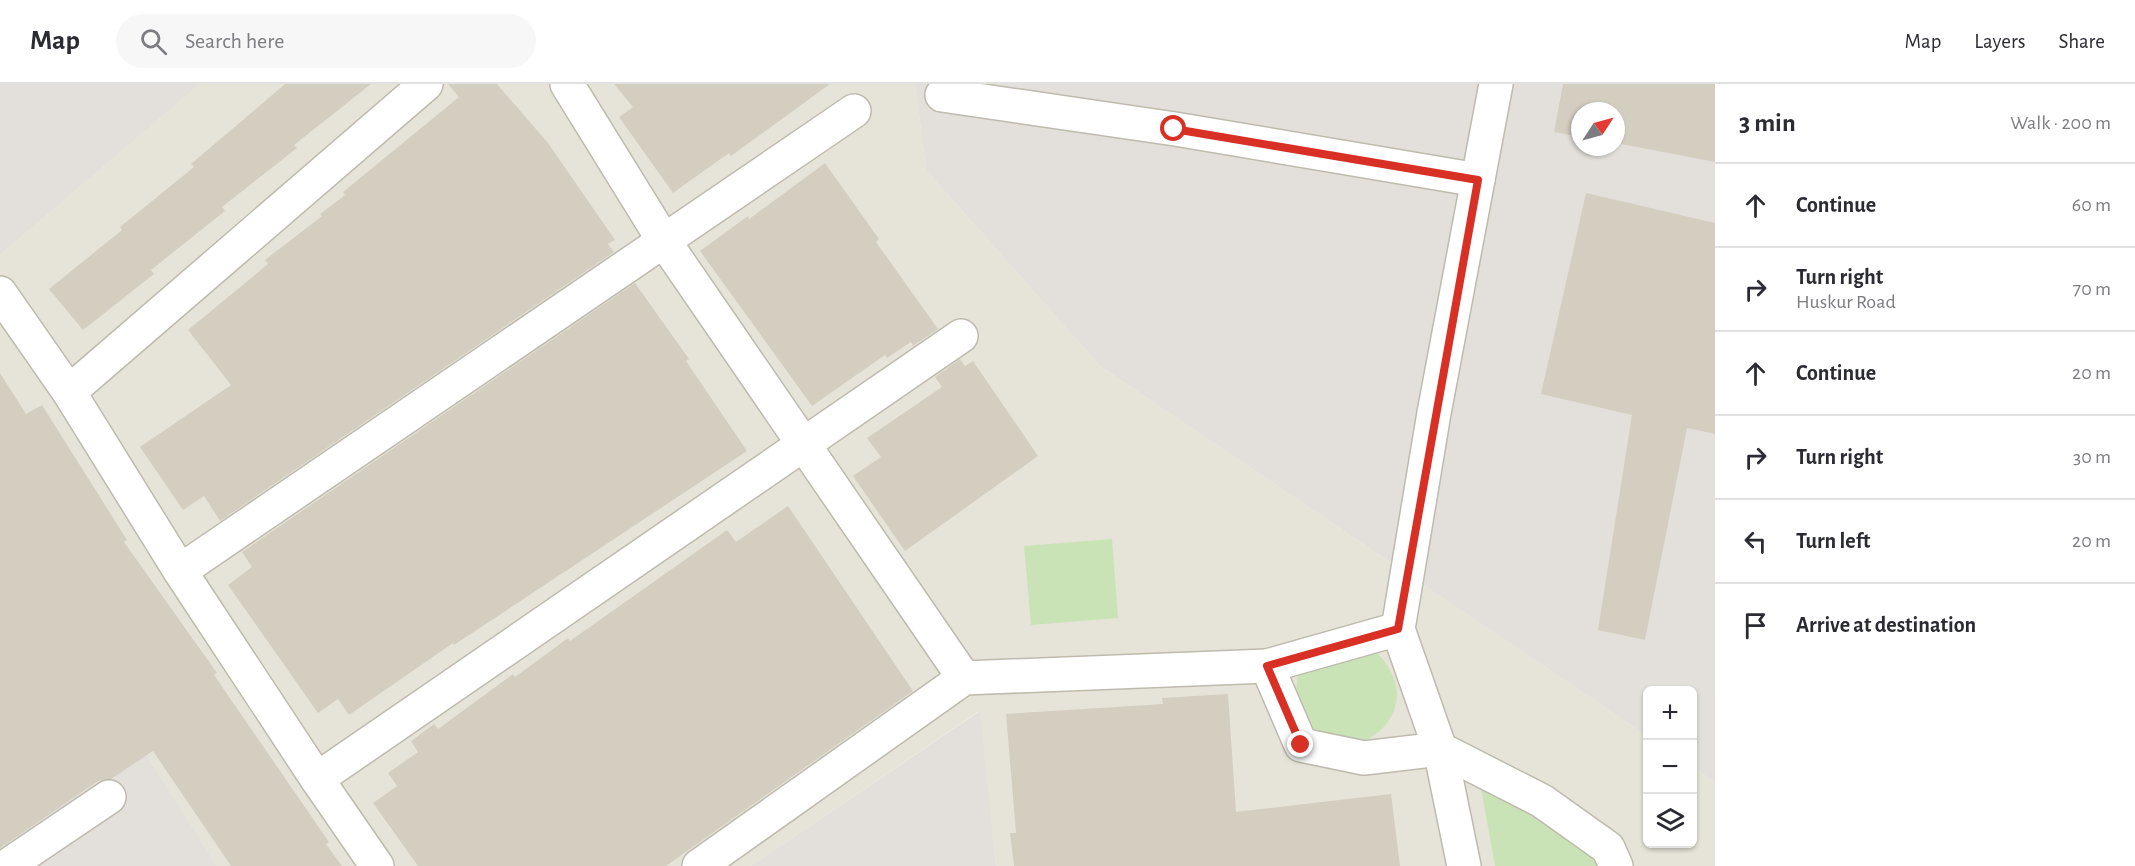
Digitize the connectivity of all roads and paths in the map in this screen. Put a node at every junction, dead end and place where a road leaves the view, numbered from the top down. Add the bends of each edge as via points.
1 (426, 84) edge
2 (567, 84) edge
3 (1496, 84) edge
4 (942, 95) dead end
5 (854, 111) dead end
6 (1478, 180) junction
7 (664, 241) junction
8 (0, 293) edge
9 (961, 336) dead end
10 (69, 392) junction
11 (804, 445) junction
12 (180, 571) junction
13 (1398, 629) junction
14 (1267, 666) junction
15 (964, 678) junction
16 (1440, 749) junction
17 (317, 779) junction
18 (109, 797) dead end
19 (7, 866) edge
20 (377, 866) edge
21 (699, 866) edge
22 (1464, 866) edge
23 (1616, 866) edge

1 - 10 street
2 - 7 street
3 - 6 street
4 - 6 street
5 - 7 street
6 - 13 street
7 - 11 street
7 - 12 street
8 - 10 street
9 - 11 street
10 - 12 street
11 - 15 street
11 - 17 street
12 - 17 street
13 - 14 street
13 - 16 street
14 - 15 street
14 - 16 street via 1301,745 1364,758
15 - 21 street
16 - 22 street
16 - 23 street via 1542,801 1608,848
17 - 20 street
18 - 19 street

